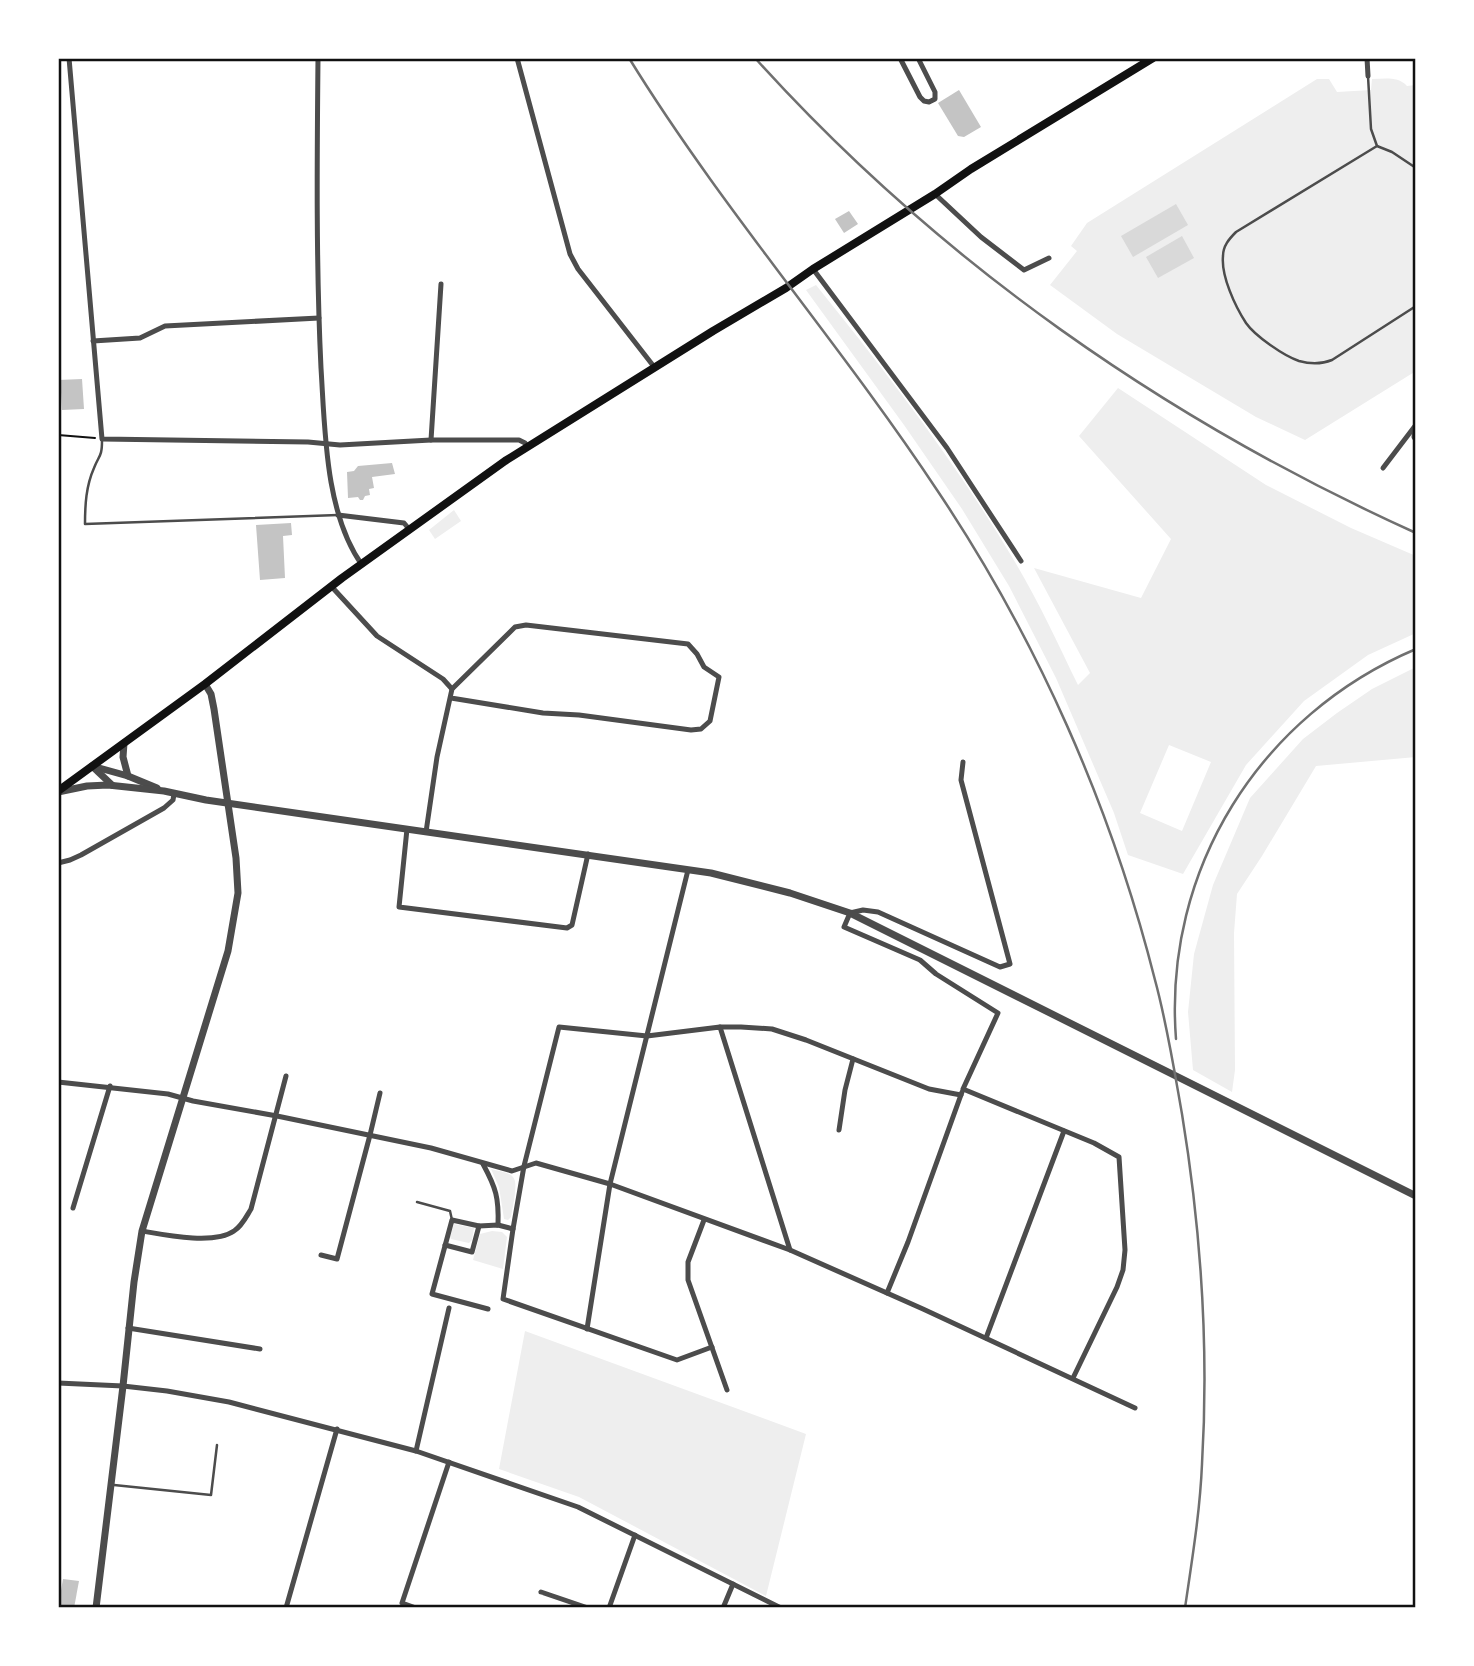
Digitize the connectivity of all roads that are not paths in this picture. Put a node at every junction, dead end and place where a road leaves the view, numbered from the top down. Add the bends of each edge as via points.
1 (69, 58) edge
2 (318, 58) edge
3 (517, 58) edge
4 (900, 58) edge
5 (918, 58) edge
6 (1153, 58) edge
7 (1367, 58) edge
8 (1368, 76) joint
9 (1377, 146) junction
10 (1416, 168) edge
11 (935, 194) junction
12 (1049, 258) dead end
13 (813, 269) junction
14 (440, 284) dead end
15 (1416, 306) edge
16 (319, 318) junction
17 (93, 341) junction
18 (655, 368) junction
19 (1416, 425) edge
20 (102, 439) junction
21 (431, 440) junction
22 (1416, 440) edge
23 (325, 444) junction
24 (528, 447) junction
25 (1383, 468) dead end
26 (338, 515) junction
27 (409, 529) junction
28 (1021, 561) dead end
29 (362, 565) junction
30 (331, 586) junction
31 (205, 684) junction
32 (452, 689) junction
33 (451, 698) junction
34 (124, 743) junction
35 (963, 762) dead end
36 (92, 766) junction
37 (128, 776) junction
38 (113, 786) junction
39 (164, 791) junction
40 (58, 792) edge
41 (174, 794) junction
42 (227, 803) junction
43 (407, 828) junction
44 (426, 832) junction
45 (588, 854) junction
46 (58, 863) edge
47 (688, 870) junction
48 (849, 913) junction
49 (720, 1027) junction
50 (647, 1036) junction
51 (853, 1059) junction
52 (286, 1076) dead end
53 (58, 1082) edge
54 (110, 1086) junction
55 (962, 1092) junction
56 (380, 1093) dead end
57 (182, 1097) junction
58 (276, 1116) junction
59 (839, 1129) dead end
60 (1064, 1131) junction
61 (370, 1135) junction
62 (483, 1164) junction
63 (524, 1166) junction
64 (610, 1184) junction
65 (1416, 1196) edge
66 (417, 1202) dead end
67 (73, 1208) dead end
68 (452, 1220) junction
69 (704, 1220) junction
70 (498, 1225) junction
71 (479, 1226) junction
72 (513, 1229) junction
73 (142, 1231) junction
74 (445, 1245) junction
75 (790, 1250) junction
76 (321, 1255) dead end
77 (887, 1293) junction
78 (449, 1308) dead end
79 (488, 1309) dead end
80 (128, 1328) junction
81 (587, 1329) junction
82 (986, 1338) junction
83 (712, 1347) junction
84 (260, 1349) dead end
85 (1073, 1378) junction
86 (58, 1383) edge
87 (123, 1386) junction
88 (727, 1390) dead end
89 (1135, 1408) dead end
90 (337, 1429) junction
91 (217, 1445) dead end
92 (416, 1451) junction
93 (449, 1462) junction
94 (110, 1485) junction
95 (635, 1535) junction
96 (733, 1584) junction
97 (541, 1592) dead end
98 (96, 1608) edge
99 (286, 1608) edge
100 (416, 1608) edge
101 (588, 1608) edge
102 (609, 1608) edge
103 (723, 1608) edge
104 (781, 1608) edge

1 - 17 street
2 - 16 street
3 - 18 street via 570,254
4 - 5 street via 920,97 929,102 935,92
6 - 11 main road
7 - 8 street
8 - 9 lane via 1371,129
9 - 10 lane
9 - 15 lane via 1228,239 1222,256 1227,284 1254,332 1300,362 1332,360
11 - 12 street via 1024,270
11 - 13 main road
13 - 18 main road
13 - 28 street via 947,448
14 - 21 street
16 - 17 street via 165,326 140,338
16 - 23 street
17 - 20 street
18 - 24 main road
19 - 22 street
19 - 25 street
20 - 23 street
20 - 26 lane via 102,453 85,501 85,524
21 - 23 street
21 - 24 street via 519,440
23 - 26 street
24 - 27 main road
26 - 27 street via 404,523
26 - 29 street
27 - 29 main road
29 - 30 main road
30 - 31 main road
30 - 32 street via 376,636
31 - 34 main road
31 - 42 street via 214,709
32 - 33 street
32 - 33 street via 515,627 526,625 688,645 704,667 719,677 709,721 701,729 691,730
33 - 44 street
34 - 36 main road
34 - 37 street
35 - 48 street via 961,780 1010,964 1000,967 878,912
36 - 37 street
36 - 38 street
36 - 40 main road
37 - 39 street
38 - 39 street
38 - 40 street
39 - 41 street
41 - 42 street
41 - 46 street via 164,807 81,855
42 - 43 street
42 - 57 street via 239,881 235,913 228,951
43 - 44 street
43 - 45 street via 399,907 567,928 572,925
44 - 45 street
45 - 47 street
47 - 48 street via 777,890
47 - 50 street
48 - 55 street via 844,927 920,960 998,1013
48 - 65 street
49 - 50 street
49 - 51 street via 772,1029
49 - 75 street
50 - 63 street via 559,1027
50 - 64 street
51 - 55 street via 929,1089
51 - 59 street
52 - 58 street
53 - 54 street
54 - 57 street
54 - 67 street
55 - 60 street
55 - 77 street
56 - 61 street
57 - 58 street
57 - 73 street
58 - 61 street
58 - 73 street via 251,1209 236,1230 211,1238
60 - 82 street
60 - 85 street via 1119,1157 1125,1250 1117,1287
61 - 62 street
61 - 76 street via 337,1259
62 - 63 street via 512,1171
62 - 70 street via 495,1186
63 - 64 street via 536,1163
63 - 72 street
64 - 69 street
64 - 81 street
66 - 68 lane via 450,1211
68 - 71 street
68 - 74 street
69 - 75 street
69 - 83 street via 688,1262 688,1280
70 - 71 street
70 - 72 street
71 - 74 street via 472,1252
72 - 81 street via 503,1299
73 - 80 street
74 - 79 street via 432,1294
75 - 77 street
77 - 82 street
78 - 92 street
80 - 84 street
80 - 87 street
81 - 83 street via 677,1360
82 - 85 street
83 - 88 street
85 - 89 street
86 - 87 street
87 - 90 street via 229,1402
87 - 94 street
90 - 92 street
90 - 99 street
91 - 94 lane via 211,1494
92 - 93 street
93 - 95 street via 578,1507
93 - 100 street via 402,1603
94 - 98 street
95 - 96 street
95 - 102 street
96 - 103 street
96 - 104 street
97 - 101 street

